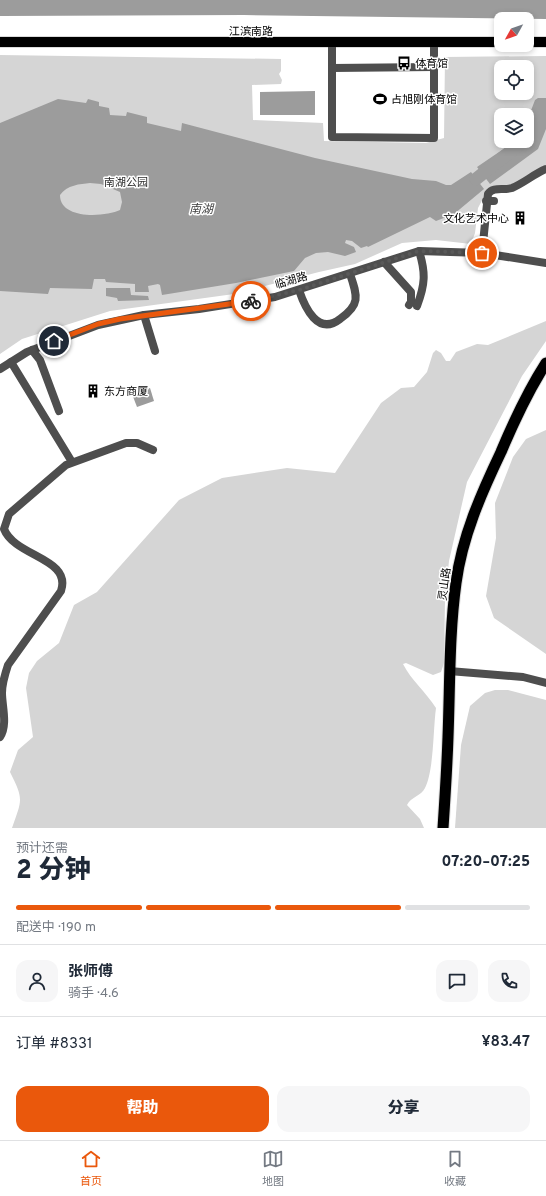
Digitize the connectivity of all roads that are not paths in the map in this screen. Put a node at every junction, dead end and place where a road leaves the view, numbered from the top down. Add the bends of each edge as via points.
1 (0, 42) edge
2 (434, 42) junction
3 (494, 42) edge
4 (534, 42) edge
5 (546, 42) edge
6 (332, 43) junction
7 (434, 67) junction
8 (332, 68) junction
9 (546, 169) edge
10 (419, 251) junction
11 (482, 253) junction
12 (384, 262) junction
13 (546, 263) edge
14 (350, 274) junction
15 (299, 290) junction
16 (144, 315) junction
17 (32, 350) junction
18 (155, 351) dead end
19 (11, 362) junction
20 (546, 363) edge
21 (0, 369) edge
22 (59, 412) dead end
23 (154, 450) dead end
24 (72, 462) junction
25 (449, 671) junction
26 (546, 683) edge
27 (0, 737) edge
28 (443, 828) edge

1 - 6 main road, 江滨南路
2 - 3 main road, 江滨南路
2 - 6 main road, 江滨南路
2 - 7 street
4 - 5 main road
6 - 8 street
7 - 8 street
7 - 8 street via 434,138 332,137
9 - 11 street via 511,188 490,191
10 - 11 street, 临湖路
10 - 12 street, 临湖路
10 - 12 street via 425,275 422,292 413,306 411,292
11 - 13 street, 临湖路
12 - 14 street, 临湖路
14 - 15 street, 临湖路
14 - 15 street via 355,305 334,324 322,324 314,318
15 - 16 street, 临湖路 via 239,303
16 - 17 street, 临湖路 via 98,324
16 - 18 street
17 - 19 street, 临湖路
17 - 22 street via 40,360
19 - 21 street, 临湖路
19 - 24 street
20 - 25 highway, 灵山路 via 517,415 468,530 456,582
23 - 24 street via 137,443 126,443
24 - 27 street via 9,514 4,529 15,544 51,565 63,578 61,591 8,665 2,692 4,726
25 - 26 street via 522,677
25 - 28 highway, 灵山路

